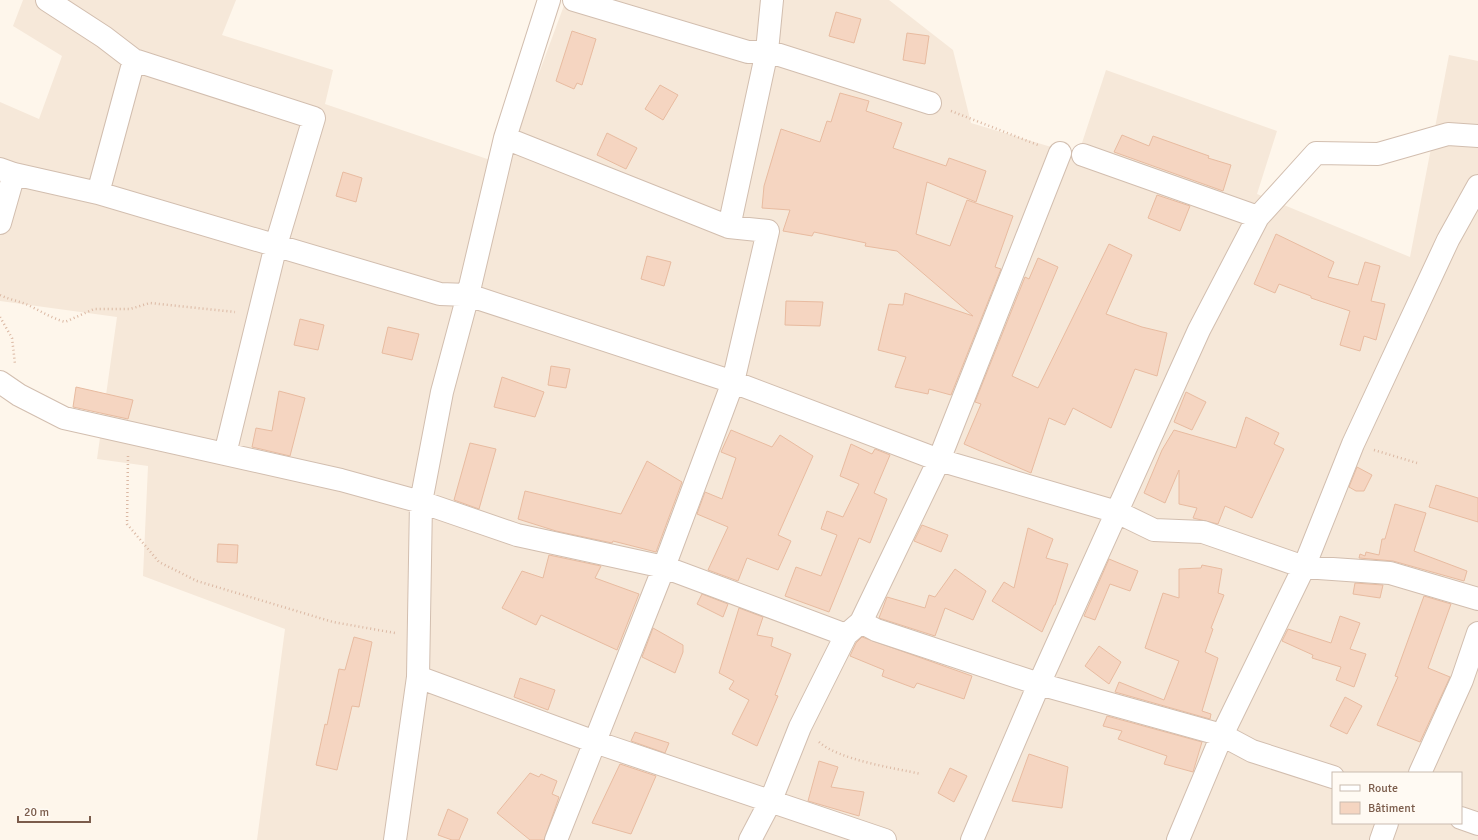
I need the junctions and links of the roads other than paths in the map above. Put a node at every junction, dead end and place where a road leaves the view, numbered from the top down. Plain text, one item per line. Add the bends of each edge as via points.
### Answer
1 (47, 0) edge
2 (549, 0) edge
3 (574, 0) edge
4 (772, 0) edge
5 (767, 50) junction
6 (134, 60) junction
7 (930, 103) road end
8 (1478, 136) edge
9 (505, 138) junction
10 (1060, 153) road end
11 (1084, 155) dead end
12 (7, 171) edge
13 (1478, 186) edge
14 (98, 193) junction
15 (1258, 217) junction
16 (0, 223) edge
17 (729, 227) junction
18 (276, 245) junction
19 (468, 295) junction
20 (0, 382) edge
21 (732, 382) junction
22 (0, 394) edge
23 (29, 400) junction
24 (225, 454) junction
25 (939, 460) junction
26 (421, 502) junction
27 (1117, 512) junction
28 (664, 567) junction
29 (1304, 567) junction
30 (1478, 599) edge
31 (853, 629) junction
32 (1478, 633) edge
33 (418, 676) junction
34 (1039, 684) junction
35 (1222, 735) junction
36 (595, 742) junction
37 (1420, 772) edge
38 (1332, 777) edge
39 (771, 800) junction
40 (1462, 818) edge
41 (1387, 824) edge
42 (1478, 824) edge
43 (396, 840) edge
44 (556, 840) edge
45 (750, 840) edge
46 (884, 840) edge
47 (972, 840) edge
48 (1178, 840) edge
49 (1381, 840) edge

1 - 6 street
2 - 9 street
3 - 5 street via 748,52
4 - 5 street
5 - 7 street
5 - 17 street
6 - 14 street
6 - 18 street via 314,118
8 - 15 street via 1448,134 1378,154 1316,153
9 - 17 street
9 - 19 street
10 - 25 street
11 - 15 street
12 - 14 street
12 - 16 street
13 - 29 street via 1448,240 1353,444
14 - 18 street
15 - 27 street via 1199,330
17 - 21 street via 768,231
18 - 19 street via 440,294
18 - 24 street
19 - 21 street
19 - 26 street via 442,392
20 - 23 street
21 - 25 street
21 - 28 street
22 - 23 street
23 - 24 street via 64,418
24 - 26 street via 341,480
25 - 27 street
25 - 31 street
26 - 28 street via 517,535
26 - 33 street
27 - 29 street via 1154,530 1202,532
27 - 34 street
28 - 31 street
28 - 36 street
29 - 30 street via 1390,573
29 - 35 street
31 - 34 street via 876,630
31 - 39 street via 800,727
32 - 37 street via 1462,680
33 - 36 street
33 - 43 street
34 - 35 street
34 - 47 street
35 - 38 street via 1252,751
35 - 48 street
36 - 39 street
36 - 44 street
39 - 45 street
39 - 46 street
40 - 42 street
41 - 49 street

